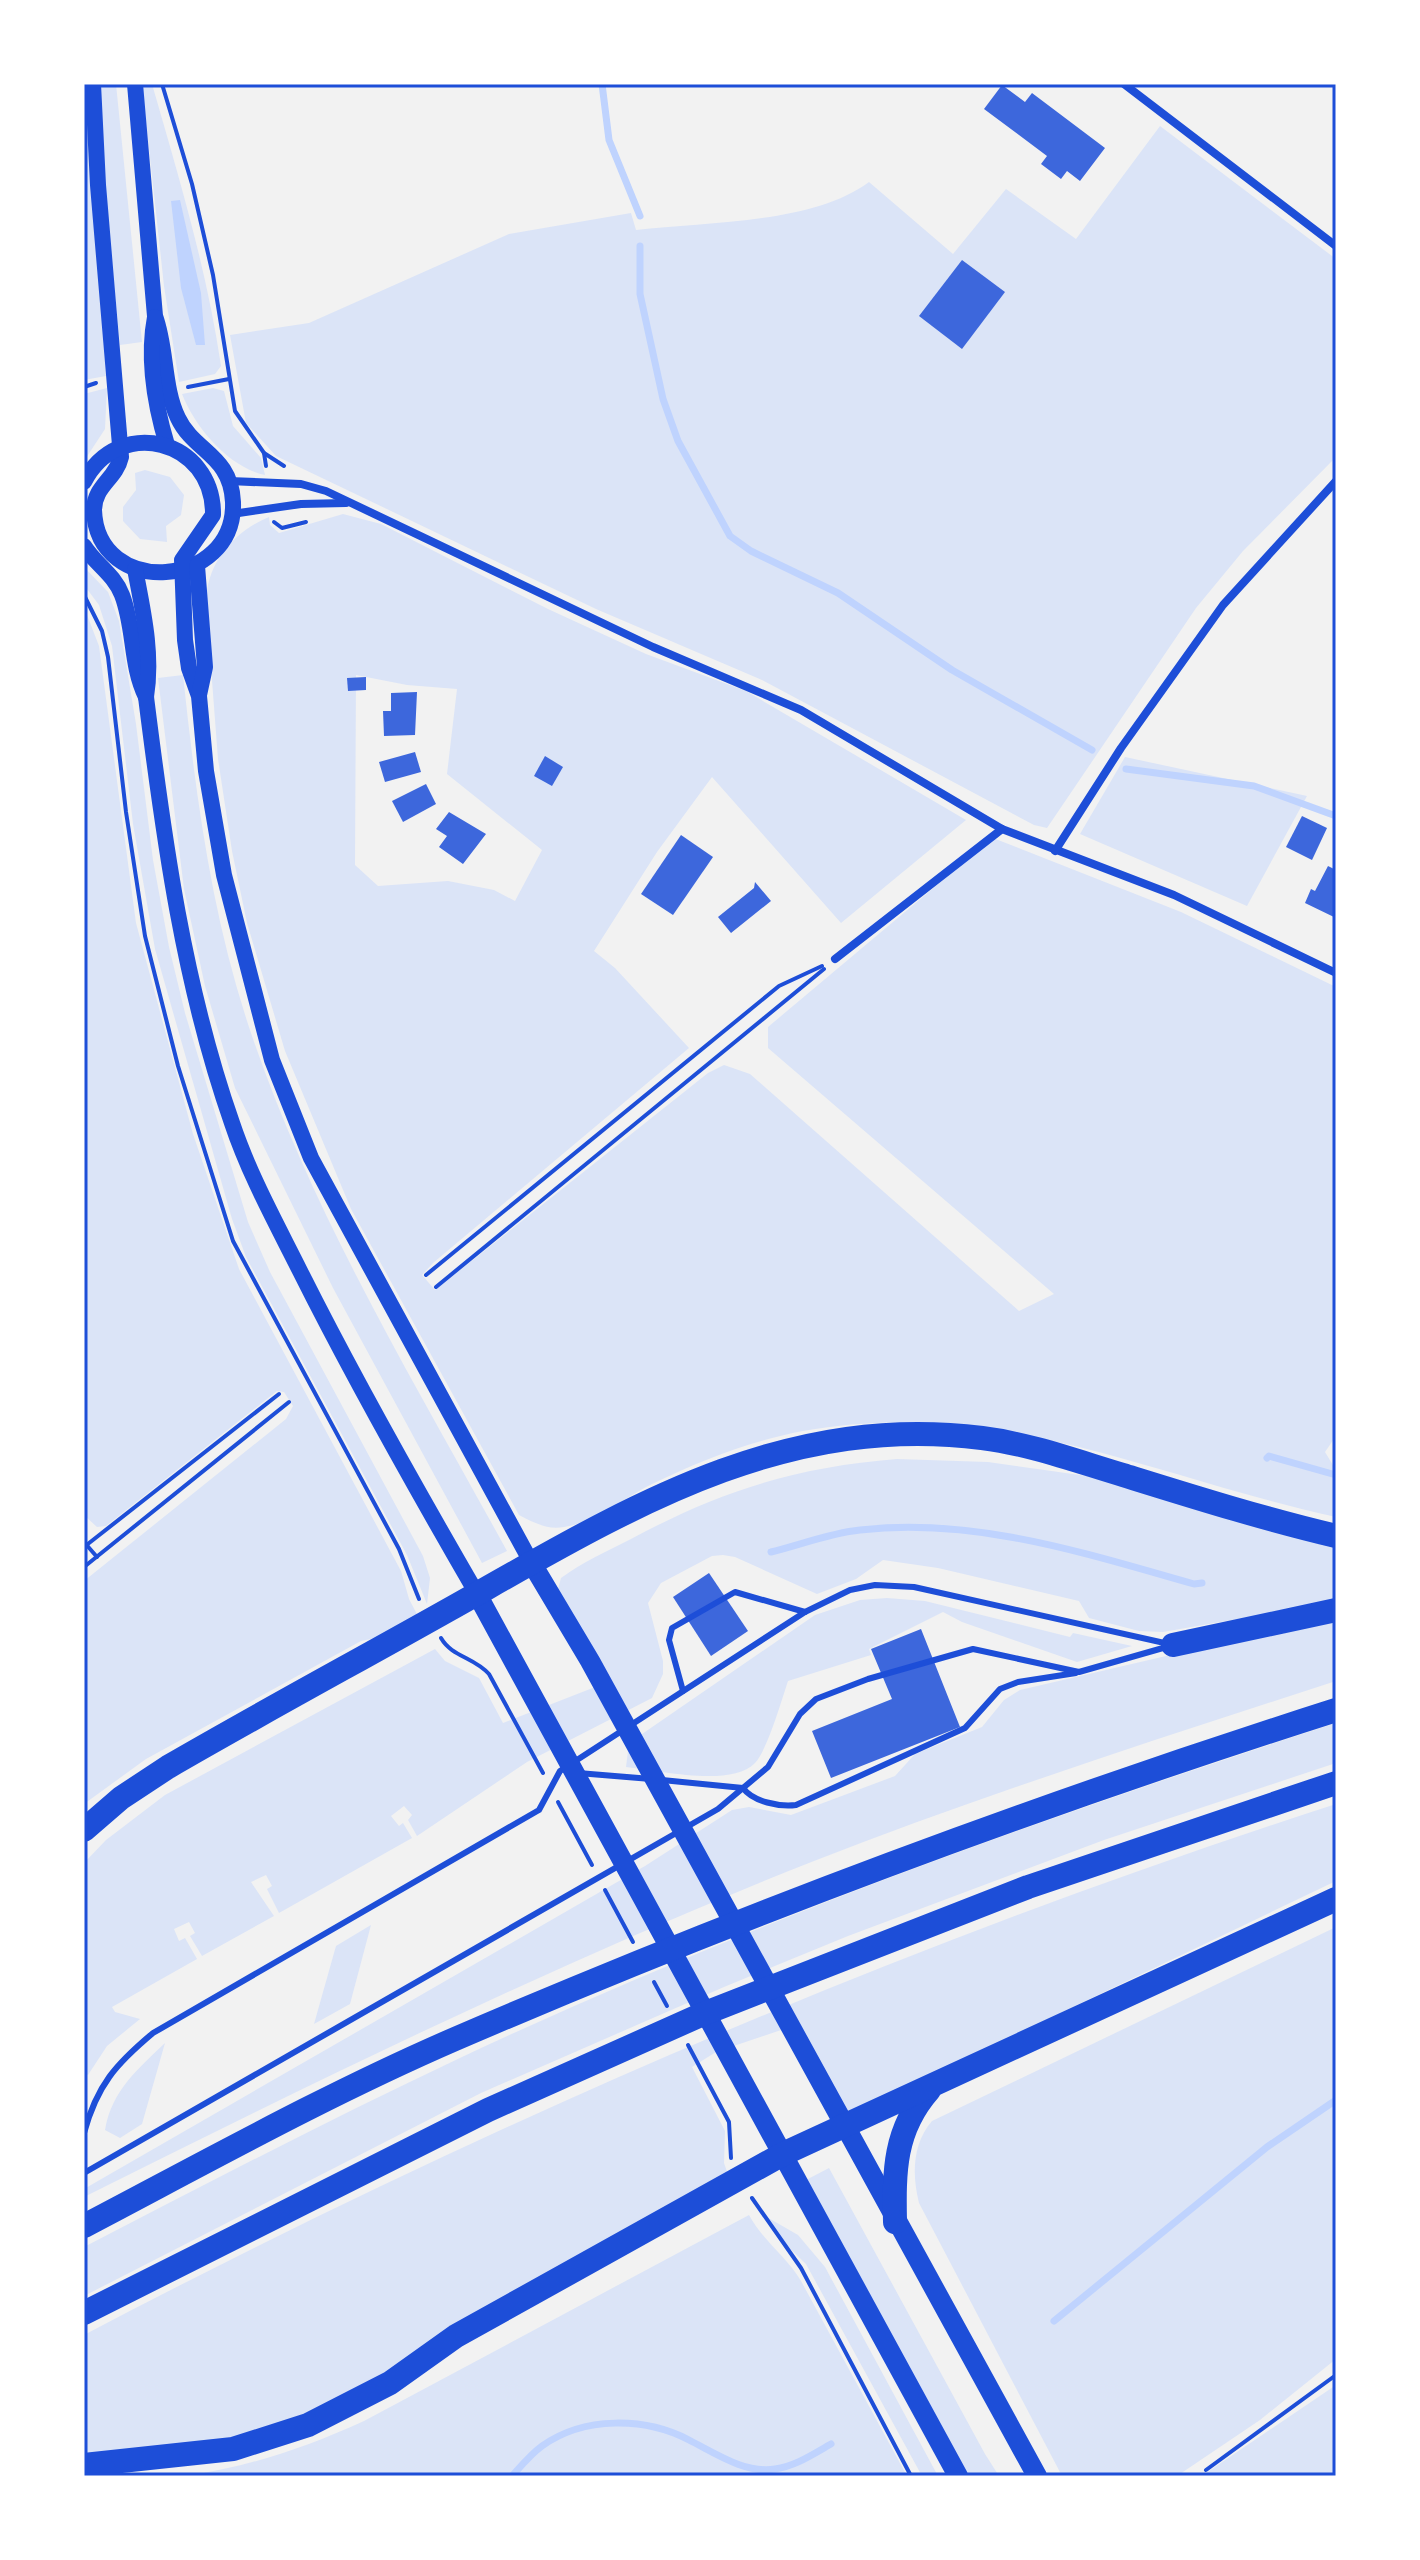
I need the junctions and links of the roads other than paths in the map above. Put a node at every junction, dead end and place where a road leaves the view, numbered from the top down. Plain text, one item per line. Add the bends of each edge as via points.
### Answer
1 (93, 84) edge
2 (135, 84) edge
3 (1124, 84) edge
4 (1336, 246) edge
5 (155, 316) junction
6 (167, 445) junction
7 (120, 448) junction
8 (208, 481) junction
9 (229, 481) junction
10 (1336, 481) edge
11 (84, 482) edge
12 (351, 503) junction
13 (232, 514) junction
14 (102, 540) junction
15 (84, 544) edge
16 (197, 566) junction
17 (135, 569) junction
18 (180, 571) junction
19 (199, 696) junction
20 (146, 697) junction
21 (1002, 829) junction
22 (1055, 851) junction
23 (835, 959) road end
24 (1336, 973) edge
25 (1336, 1536) edge
26 (531, 1562) junction
27 (477, 1594) junction
28 (1336, 1610) edge
29 (805, 1612) junction
30 (1173, 1645) junction
31 (1079, 1672) junction
32 (683, 1691) junction
33 (1336, 1710) edge
34 (560, 1771) junction
35 (1336, 1783) edge
36 (743, 1788) junction
37 (84, 1830) edge
38 (1336, 1899) edge
39 (932, 2086) junction
40 (844, 2128) junction
41 (84, 2133) edge
42 (783, 2154) junction
43 (84, 2173) edge
44 (895, 2222) junction
45 (84, 2226) edge
46 (84, 2313) edge
47 (84, 2465) edge
48 (958, 2476) edge
49 (1037, 2476) edge

1 - 7 main road
2 - 5 main road
3 - 4 street
5 - 6 main road via 150,340
5 - 9 main road via 172,400 185,430 216,457
6 - 7 main road
6 - 8 main road via 192,459
7 - 11 main road via 95,465
7 - 14 main road via 119,466 95,499
8 - 9 main road
8 - 18 main road via 213,515 186,552
9 - 12 street via 301,484
9 - 13 main road
10 - 22 street via 1223,605
12 - 13 street
12 - 21 street via 653,647 801,710
13 - 16 main road via 224,537
14 - 15 main road
14 - 17 main road
15 - 20 main road via 123,597 135,673
16 - 18 main road
16 - 19 main road via 205,667
17 - 18 main road
17 - 20 main road via 150,672
18 - 19 main road via 189,668
19 - 26 main road via 224,875 272,1060 311,1158
20 - 27 main road via 171,881 233,1127 360,1392
21 - 22 street
21 - 23 street
22 - 24 street via 1174,895
25 - 26 highway via 1017,1444 897,1434 808,1444 699,1477
26 - 27 highway
26 - 40 main road
27 - 37 highway via 168,1767
27 - 42 main road
28 - 30 highway
29 - 30 lane via 850,1590 914,1587
29 - 32 lane
29 - 32 lane via 735,1592 672,1628 669,1640
30 - 31 lane
31 - 36 lane via 1000,1689 965,1728 796,1805 771,1803
31 - 36 lane via 973,1649 868,1679 816,1699 800,1714 768,1767
32 - 34 lane
33 - 45 highway via 1192,1756 824,1890 467,2034
34 - 36 lane
34 - 41 lane via 539,1810 153,2033 116,2065 101,2087
35 - 46 highway via 1028,1887 703,2014 488,2110
36 - 43 lane via 718,1809
38 - 39 highway
39 - 40 highway
39 - 44 highway via 910,2115 898,2144
40 - 42 highway
40 - 44 main road
42 - 47 highway via 456,2336 390,2383 308,2425 233,2449
42 - 48 main road
44 - 49 main road

